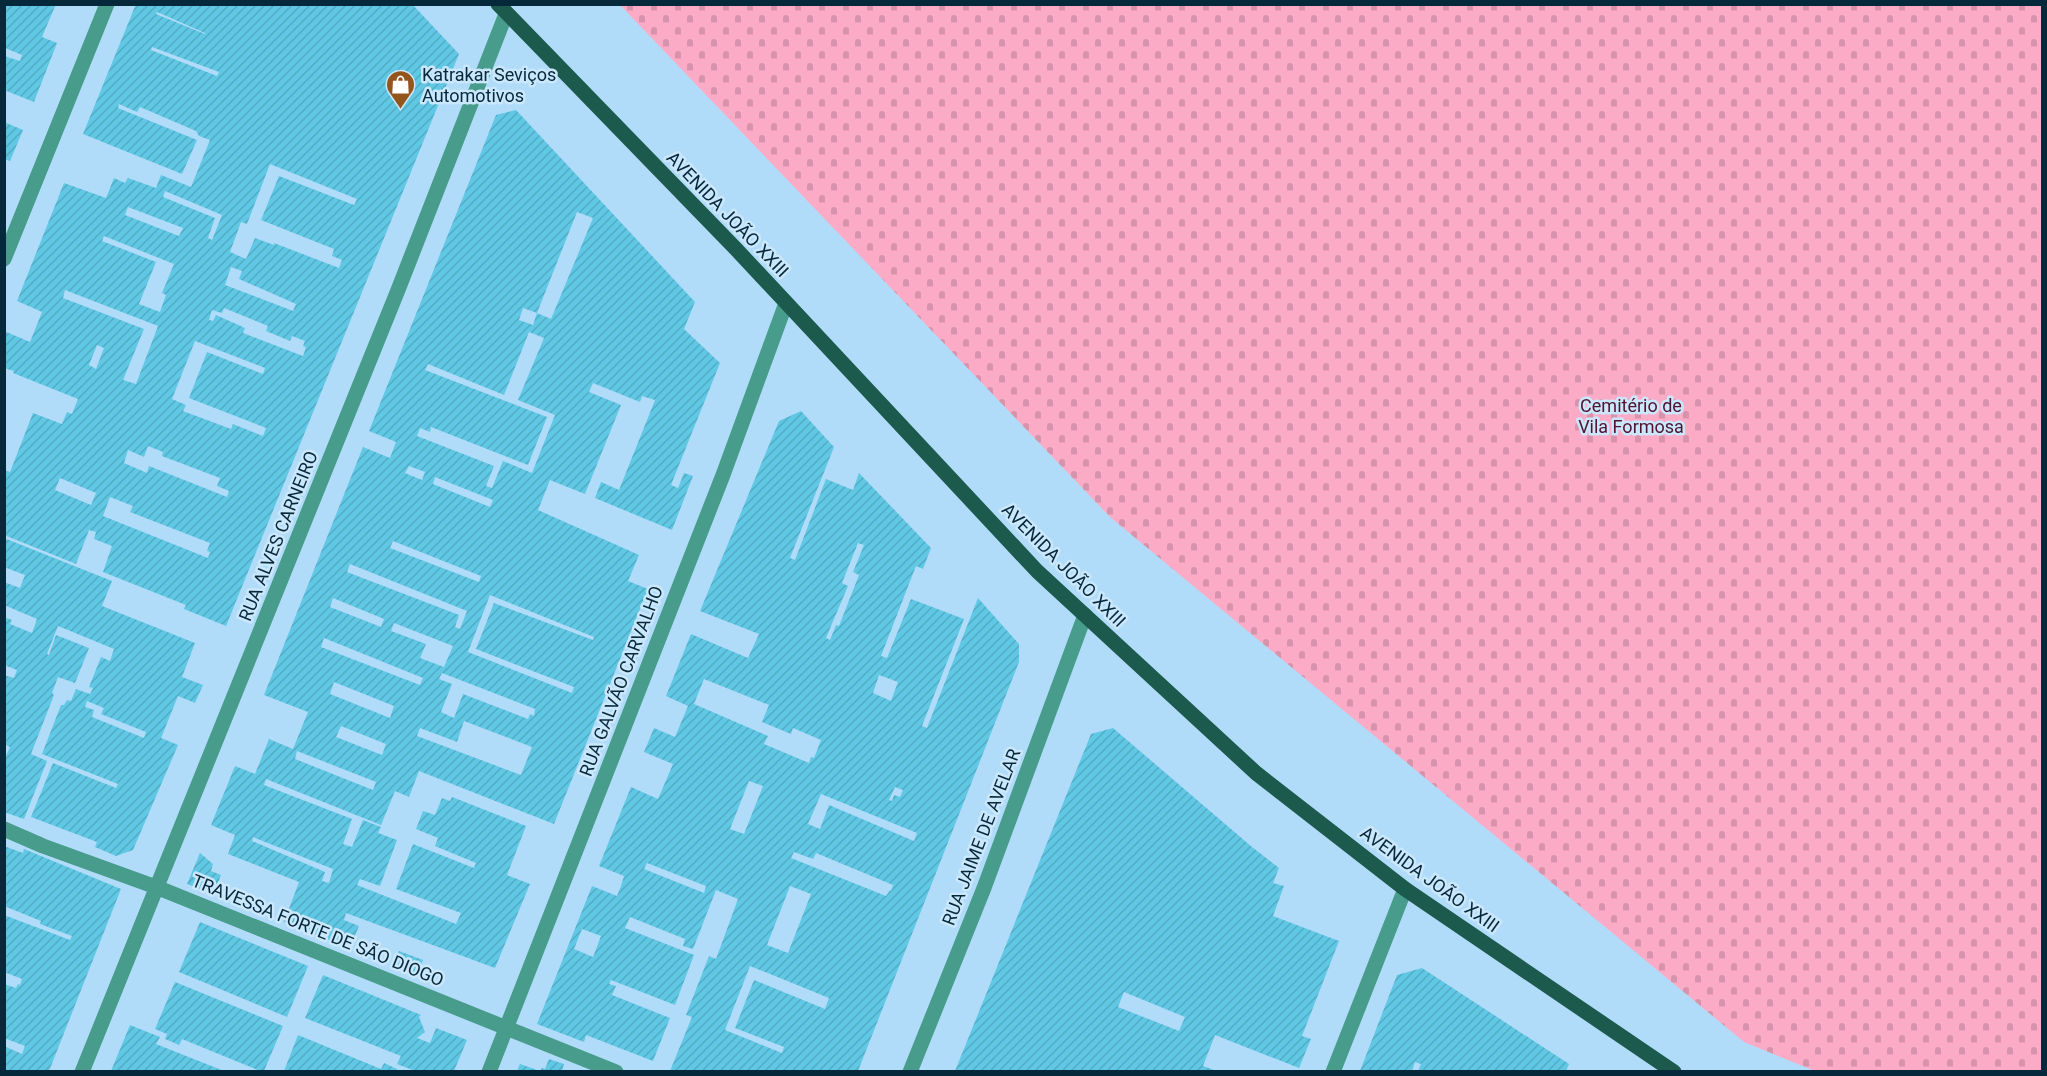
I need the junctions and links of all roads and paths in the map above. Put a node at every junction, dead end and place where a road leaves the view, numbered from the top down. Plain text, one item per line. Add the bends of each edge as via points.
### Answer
1 (107, 4) edge
2 (502, 9) edge
3 (4, 259) edge
4 (786, 303) junction
5 (1085, 615) junction
6 (4, 830) edge
7 (156, 887) junction
8 (1405, 889) junction
9 (507, 1026) junction
10 (82, 1071) edge
11 (489, 1071) edge
12 (616, 1071) edge
13 (910, 1071) edge
14 (1333, 1071) edge
15 (1674, 1071) edge

1 - 3 street
2 - 4 main road, AVENIDA JOÃO XXIII
2 - 7 street, RUA ALVES CARNEIRO via 398,290
4 - 5 main road, AVENIDA JOÃO XXIII via 1037,571
4 - 9 street, RUA GALVÃO CARVALHO via 723,475
5 - 8 main road, AVENIDA JOÃO XXIII via 1256,773
5 - 13 street, RUA JAIME DE AVELAR via 984,888
6 - 7 street, TRAVESSA FORTE DE SÃO DIOGO
7 - 9 street, TRAVESSA FORTE DE SÃO DIOGO
7 - 10 street, RUA ALVES CARNEIRO
8 - 14 street
8 - 15 main road, AVENIDA JOÃO XXIII
9 - 11 street, RUA GALVÃO CARVALHO
9 - 12 street, TRAVESSA FORTE DE SÃO DIOGO

